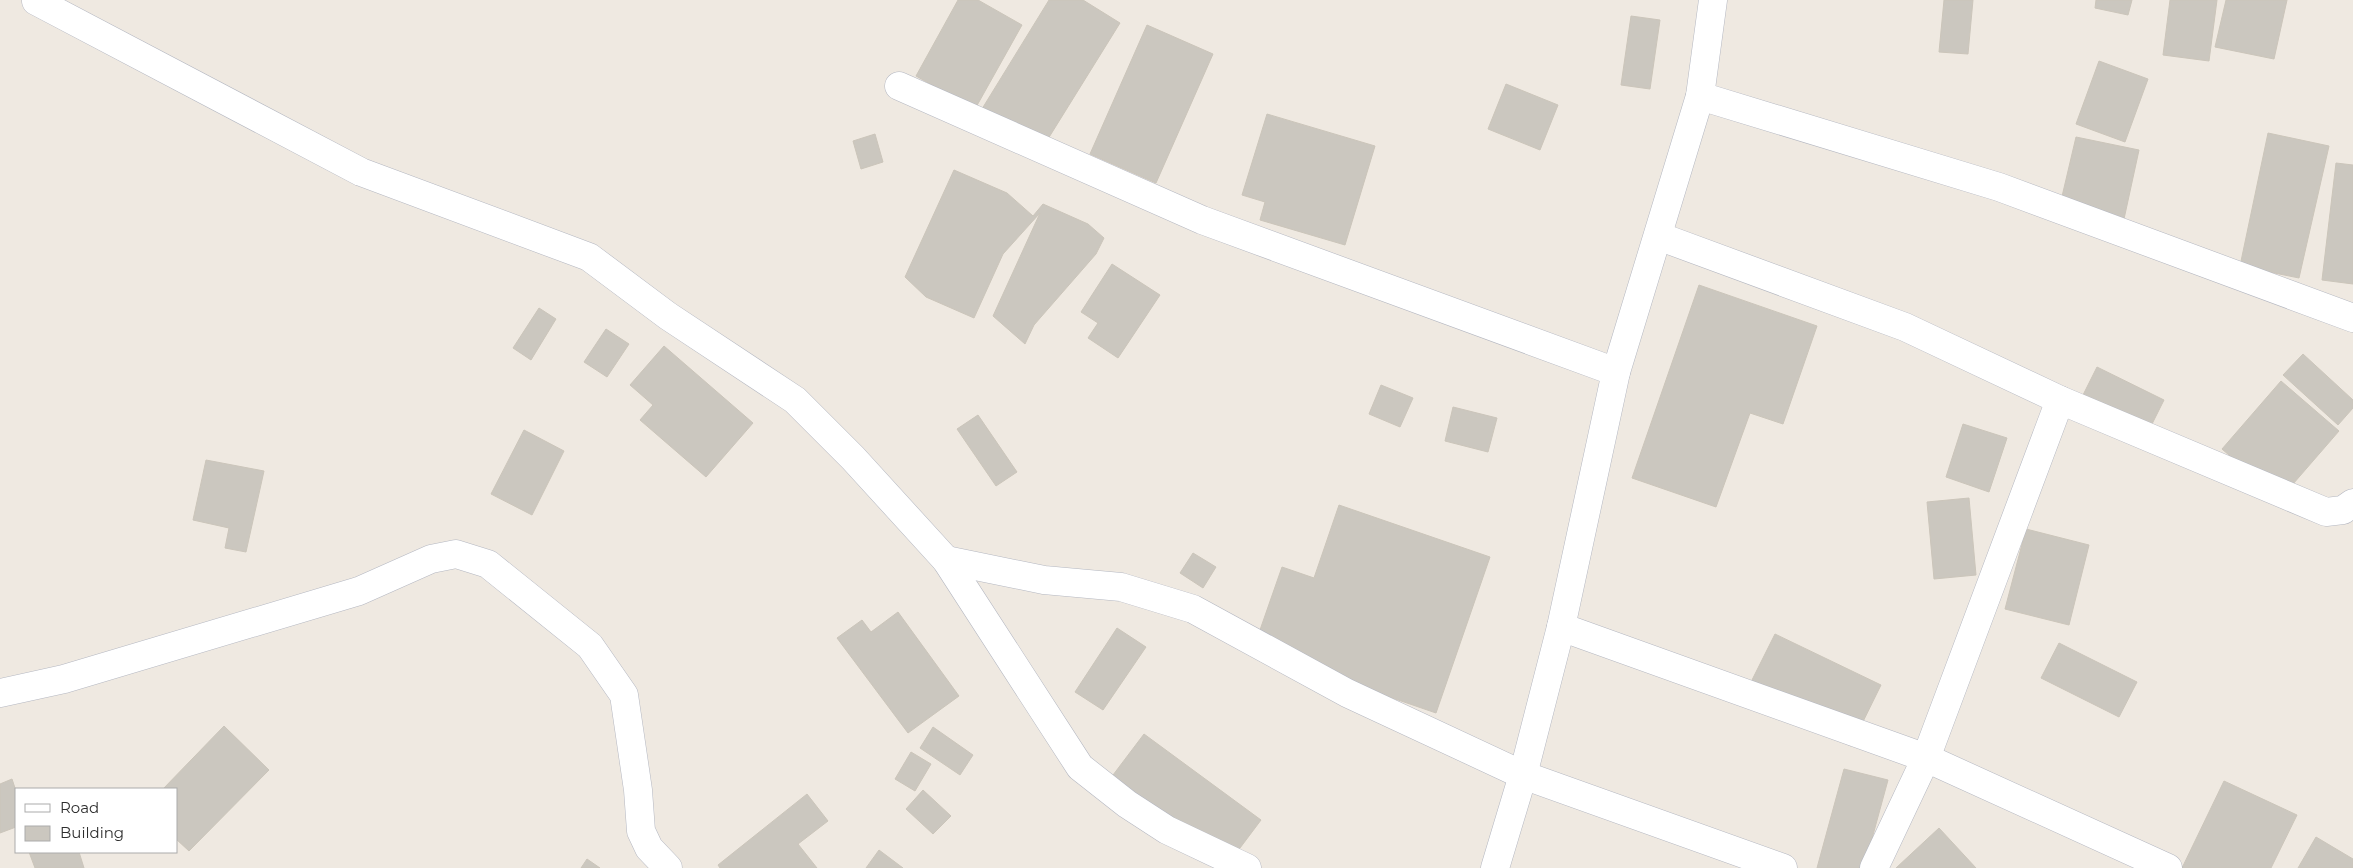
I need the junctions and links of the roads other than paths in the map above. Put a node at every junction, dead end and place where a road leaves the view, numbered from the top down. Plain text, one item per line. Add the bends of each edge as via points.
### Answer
1 (1713, 0) edge
2 (36, 1) edge
3 (898, 86) dead end
4 (1700, 96) junction
5 (1658, 236) junction
6 (2353, 318) edge
7 (1616, 372) junction
8 (2060, 400) junction
9 (2350, 511) edge
10 (946, 560) junction
11 (1561, 627) junction
12 (0, 693) edge
13 (1926, 758) junction
14 (1523, 775) junction
15 (668, 868) edge
16 (1247, 868) edge
17 (1495, 868) edge
18 (1783, 868) edge
19 (1874, 868) edge
20 (2168, 868) edge

1 - 4 street
2 - 10 street via 361,172 588,257 668,316 795,400
3 - 7 street via 1202,220
4 - 5 street
4 - 6 street via 1999,187
5 - 7 street
5 - 8 street via 1905,327
7 - 11 street
8 - 9 street via 2326,512
8 - 13 street
10 - 14 street via 1044,580 1121,587 1193,609 1347,693
10 - 16 street via 1080,767 1167,830
11 - 13 street
11 - 14 street
12 - 15 street via 64,679 359,592 431,559 456,554 488,564 590,646 624,695 641,831 649,848
13 - 19 street
13 - 20 street
14 - 17 street
14 - 18 street

